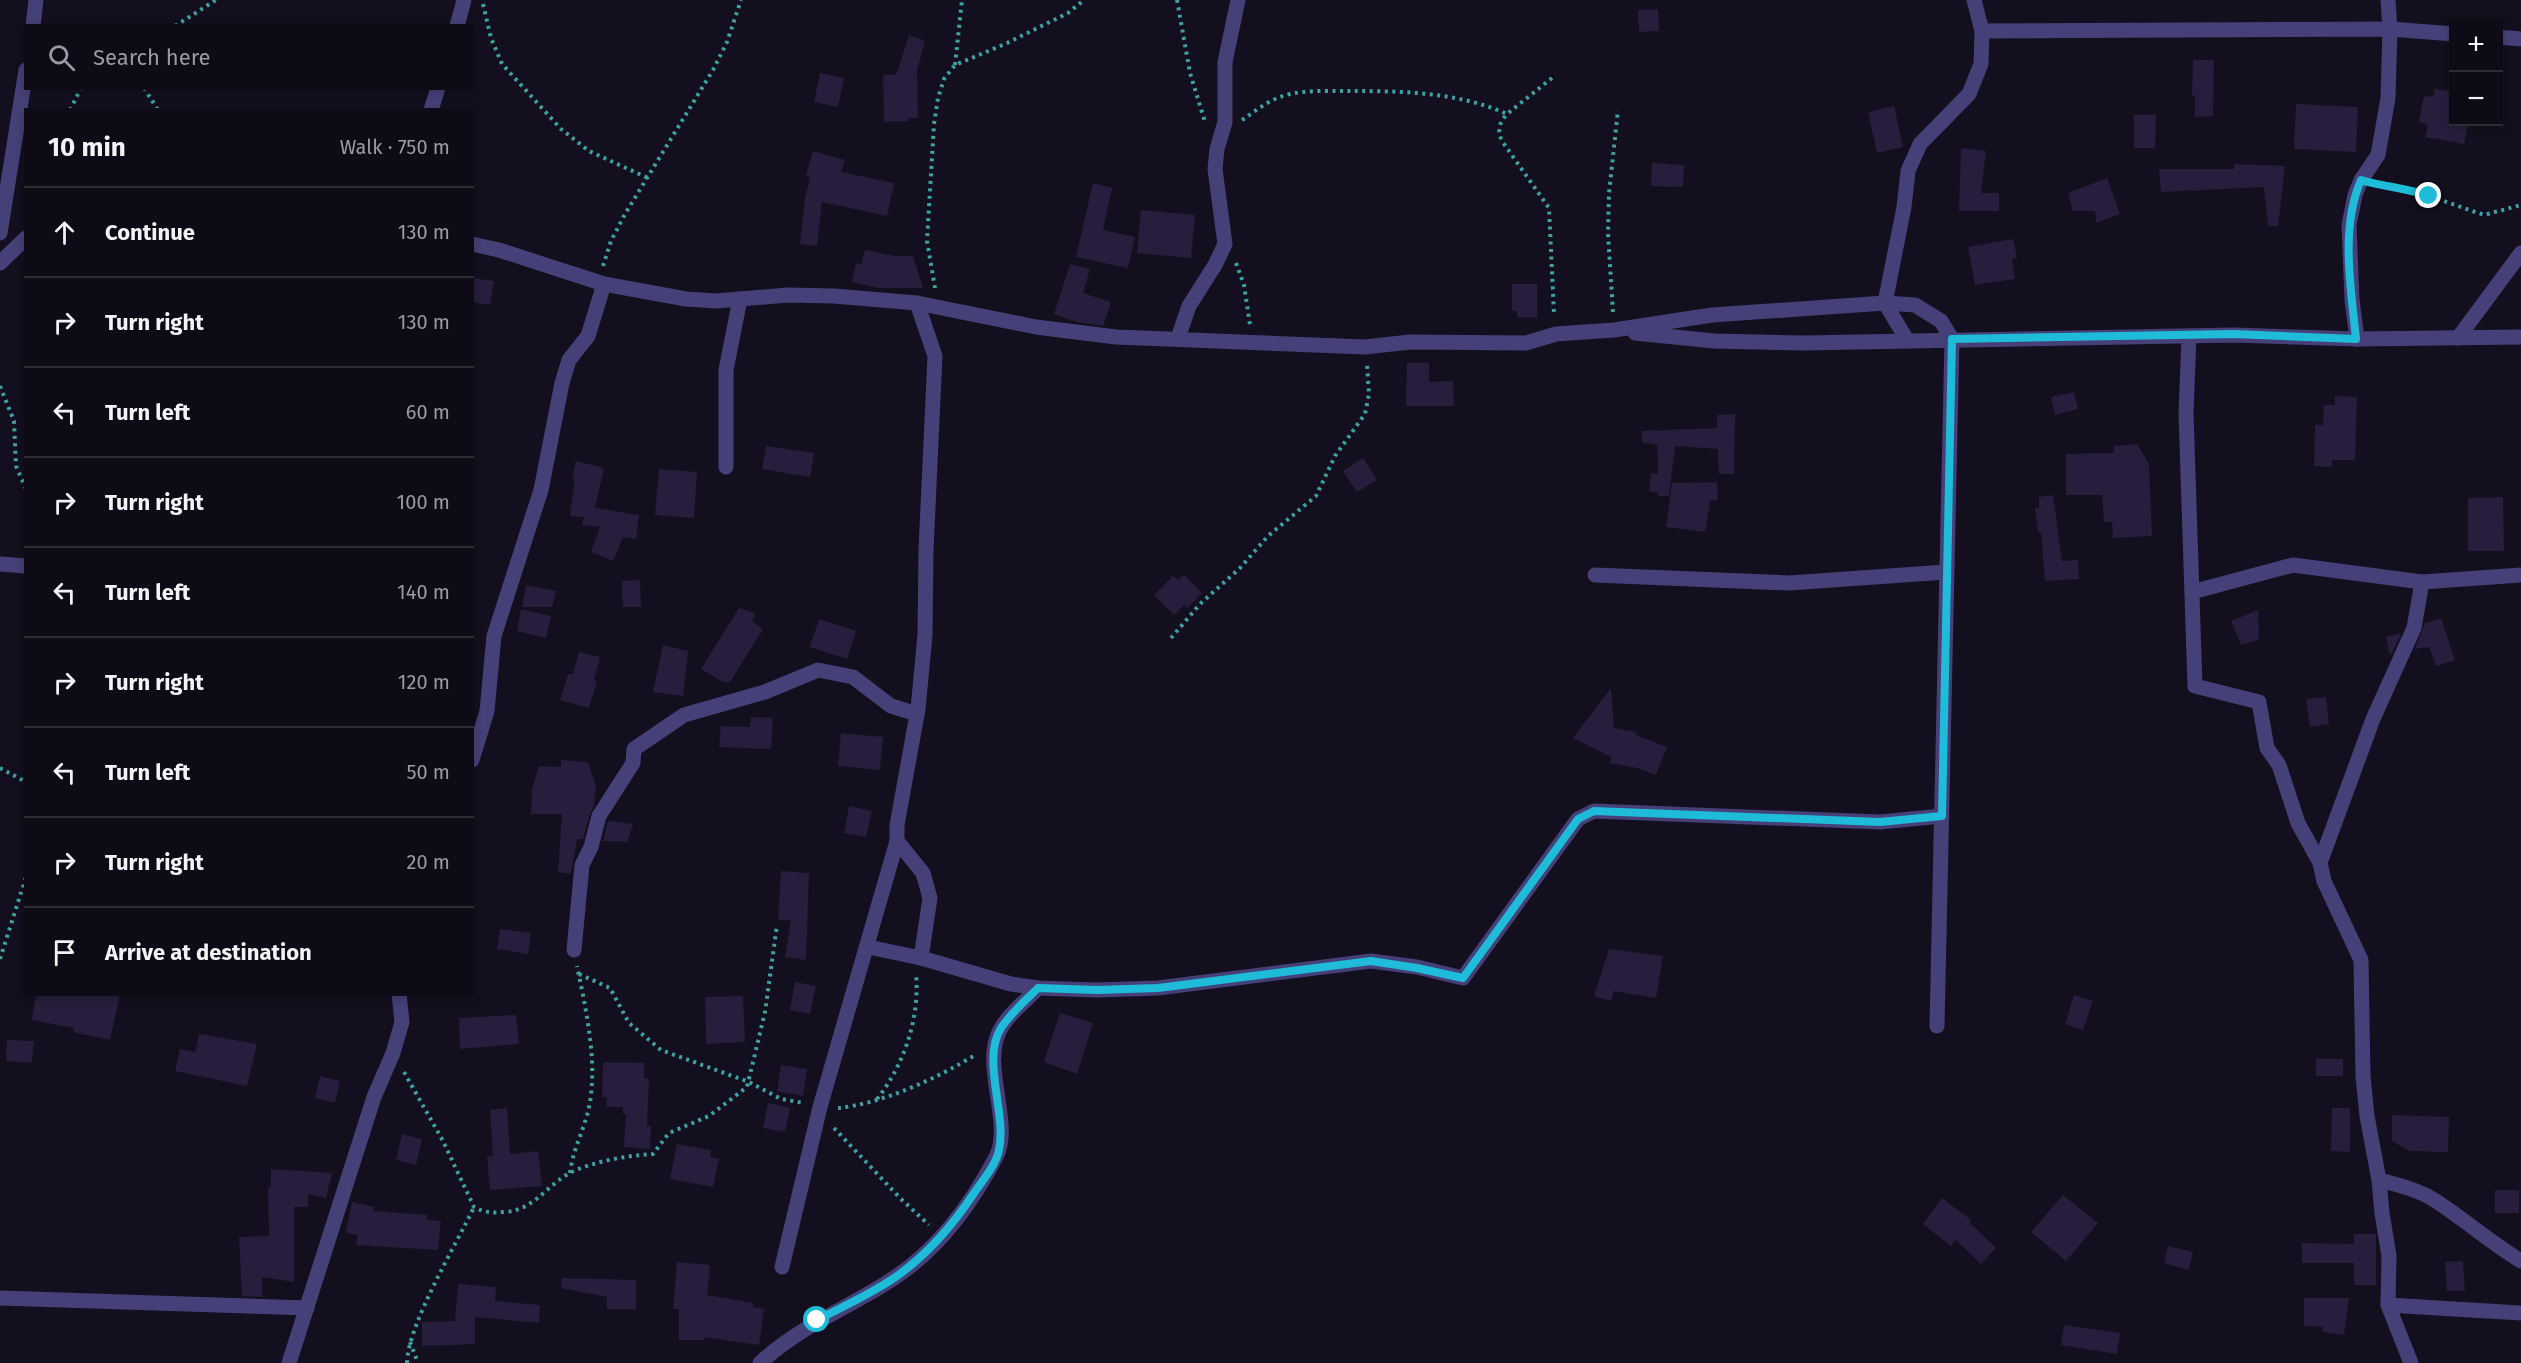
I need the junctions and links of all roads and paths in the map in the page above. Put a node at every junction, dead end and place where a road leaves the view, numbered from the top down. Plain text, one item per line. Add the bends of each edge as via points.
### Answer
1 (36, 0) edge
2 (216, 0) edge
3 (464, 0) edge
4 (482, 0) edge
5 (741, 0) edge
6 (962, 0) edge
7 (1084, 0) edge
8 (1177, 0) edge
9 (1238, 0) edge
10 (1974, 0) edge
11 (2388, 0) edge
12 (33, 24) edge
13 (178, 24) edge
14 (458, 24) edge
15 (2390, 29) junction
16 (1983, 32) junction
17 (2449, 34) edge
18 (2503, 37) edge
19 (2521, 39) edge
20 (955, 65) junction
21 (1552, 78) dead end
22 (24, 82) edge
23 (80, 90) edge
24 (145, 90) edge
25 (437, 90) edge
26 (71, 108) edge
27 (157, 108) edge
28 (432, 108) edge
29 (1617, 110) dead end
30 (1507, 114) junction
31 (1220, 142) junction
32 (648, 178) junction
33 (2361, 180) junction
34 (2521, 205) edge
35 (0, 232) edge
36 (24, 240) edge
37 (474, 244) edge
38 (1225, 244) junction
39 (2521, 253) edge
40 (0, 263) edge
41 (604, 284) junction
42 (740, 299) junction
43 (917, 303) junction
44 (1885, 303) junction
45 (939, 307) junction
46 (1614, 330) junction
47 (1556, 334) junction
48 (2189, 336) junction
49 (2521, 337) edge
50 (1178, 338) junction
51 (2458, 338) junction
52 (1952, 339) junction
53 (2356, 339) junction
54 (1907, 340) junction
55 (1253, 341) junction
56 (1365, 347) junction
57 (0, 386) edge
58 (726, 467) dead end
59 (24, 484) edge
60 (0, 553) edge
61 (0, 564) edge
62 (23, 566) edge
63 (1946, 572) junction
64 (1595, 575) dead end
65 (2521, 575) edge
66 (2422, 582) junction
67 (2192, 592) junction
68 (1171, 638) dead end
69 (917, 714) junction
70 (474, 753) edge
71 (0, 768) edge
72 (24, 781) edge
73 (1942, 816) junction
74 (897, 841) junction
75 (2320, 863) junction
76 (24, 883) edge
77 (777, 926) dead end
78 (868, 947) junction
79 (574, 950) joint
80 (917, 957) junction
81 (0, 959) edge
82 (579, 974) junction
83 (1038, 988) junction
84 (399, 996) edge
85 (1938, 1026) dead end
86 (996, 1039) junction
87 (393, 1053) junction
88 (749, 1082) junction
89 (877, 1099) junction
90 (820, 1107) junction
91 (570, 1173) junction
92 (2379, 1180) junction
93 (474, 1207) junction
94 (942, 1235) junction
95 (2521, 1261) edge
96 (782, 1267) dead end
97 (0, 1298) edge
98 (2388, 1305) junction
99 (307, 1308) junction
100 (2521, 1313) edge
101 (410, 1342) junction
102 (290, 1363) edge
103 (407, 1363) edge
104 (418, 1363) edge
105 (760, 1363) edge
106 (2411, 1363) edge

1 - 12 street
2 - 13 path
3 - 14 street
4 - 32 path via 496,53 518,83 575,142
5 - 32 path via 713,70
6 - 20 path
7 - 20 path via 1068,13
8 - 31 path via 1190,73 1206,123
9 - 31 street via 1225,62 1226,112
10 - 16 street
11 - 15 street
15 - 16 street
15 - 17 street
15 - 33 street via 2388,98 2379,155
16 - 44 street via 1981,64 1969,94 1920,144 1908,171
18 - 19 street
20 - 45 path via 944,79 938,98 929,199 927,241
21 - 30 path
22 - 35 street
23 - 26 path
24 - 27 path
25 - 28 street
29 - 46 path via 1608,234
30 - 31 path via 1445,97 1383,91 1290,94 1271,101
30 - 47 path via 1499,126 1502,141 1549,208
31 - 38 street via 1216,182
32 - 41 path via 612,241 603,264
33 - 34 path via 2409,189 2484,215
33 - 53 street via 2349,225
36 - 40 street
37 - 41 street
38 - 50 street via 1189,306
38 - 55 path via 1242,280
39 - 51 street
41 - 42 street via 686,299
41 - 70 street via 588,336 569,360 562,383 541,490 494,636 487,711
42 - 43 street via 834,296
42 - 58 street via 726,370
43 - 45 street
43 - 69 street via 935,356 925,635
44 - 46 street via 1712,315
44 - 52 street via 1915,305 1941,321
44 - 54 street
45 - 50 street via 1073,332
46 - 47 street
46 - 54 street via 1714,341
47 - 56 street via 1526,343 1410,342
48 - 52 street
48 - 53 street
48 - 67 street via 2186,413
49 - 51 street
50 - 55 street
51 - 53 street
52 - 54 street
52 - 63 street
55 - 56 street
56 - 68 path via 1369,374 1365,414 1335,456 1316,496 1268,536
57 - 59 path via 14,421 16,466
60 - 62 street
61 - 62 street
63 - 64 street via 1789,583
63 - 73 street
65 - 66 street
66 - 67 street via 2293,565
66 - 75 street via 2414,628 2373,719
67 - 75 street via 2195,686 2259,702 2266,748 2279,765 2298,823
69 - 74 street
69 - 79 street via 891,706 853,677 818,670 765,692 684,715 642,743 634,749 633,763 599,816 582,865
71 - 72 path
73 - 83 street via 1880,822 1594,811 1578,819 1463,978 1371,961 1158,988
73 - 85 street
74 - 78 street
74 - 80 street via 923,873 930,898
75 - 92 street via 2324,881 2361,960 2364,1086
76 - 81 path
77 - 88 path via 765,1012
78 - 80 street
78 - 90 street
79 - 82 path
80 - 83 street
80 - 89 path via 914,1016 900,1064
82 - 88 path via 610,988 629,1023 661,1050
82 - 91 path via 593,1066 590,1102
83 - 86 street via 1007,1020
84 - 87 street via 402,1022
86 - 89 path via 958,1065
86 - 94 street via 1000,1148 984,1179
87 - 93 path via 443,1141
87 - 99 street via 374,1097
88 - 90 path via 781,1099
88 - 91 path via 737,1097 709,1116 669,1133 653,1154 624,1156
89 - 90 path via 852,1107
90 - 94 path via 837,1133
90 - 96 street
91 - 93 path via 518,1211 484,1212
92 - 95 street via 2408,1187 2435,1200
92 - 98 street via 2390,1256
93 - 101 path
94 - 105 street via 897,1276 790,1337
97 - 99 street
98 - 100 street
98 - 106 street
99 - 102 street
101 - 103 path
101 - 104 path

